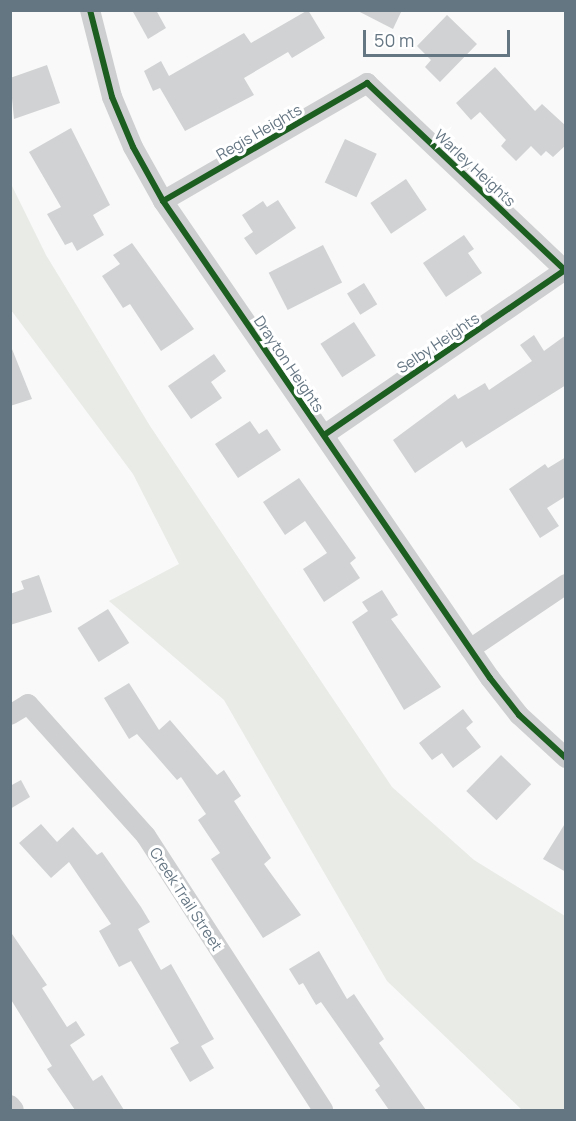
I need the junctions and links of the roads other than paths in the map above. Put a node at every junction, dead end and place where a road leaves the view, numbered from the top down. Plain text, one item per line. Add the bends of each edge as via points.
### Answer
1 (90, 10) edge
2 (367, 83) joint
3 (164, 201) junction
4 (566, 270) edge
5 (324, 435) junction
6 (566, 584) edge
7 (470, 649) junction
8 (10, 715) edge
9 (566, 758) edge
10 (10, 1105) edge
11 (14, 1110) edge
12 (324, 1110) edge

1 - 3 street, Drayton Heights via 112,97 133,147
2 - 3 street, Regis Heights
2 - 4 street, Warley Heights
3 - 5 street, Drayton Heights
4 - 5 street, Selby Heights
5 - 7 street, Drayton Heights
6 - 7 street
7 - 9 street, Drayton Heights via 519,715
8 - 12 street, Creek Trail Street via 28,704 146,836
10 - 11 street

